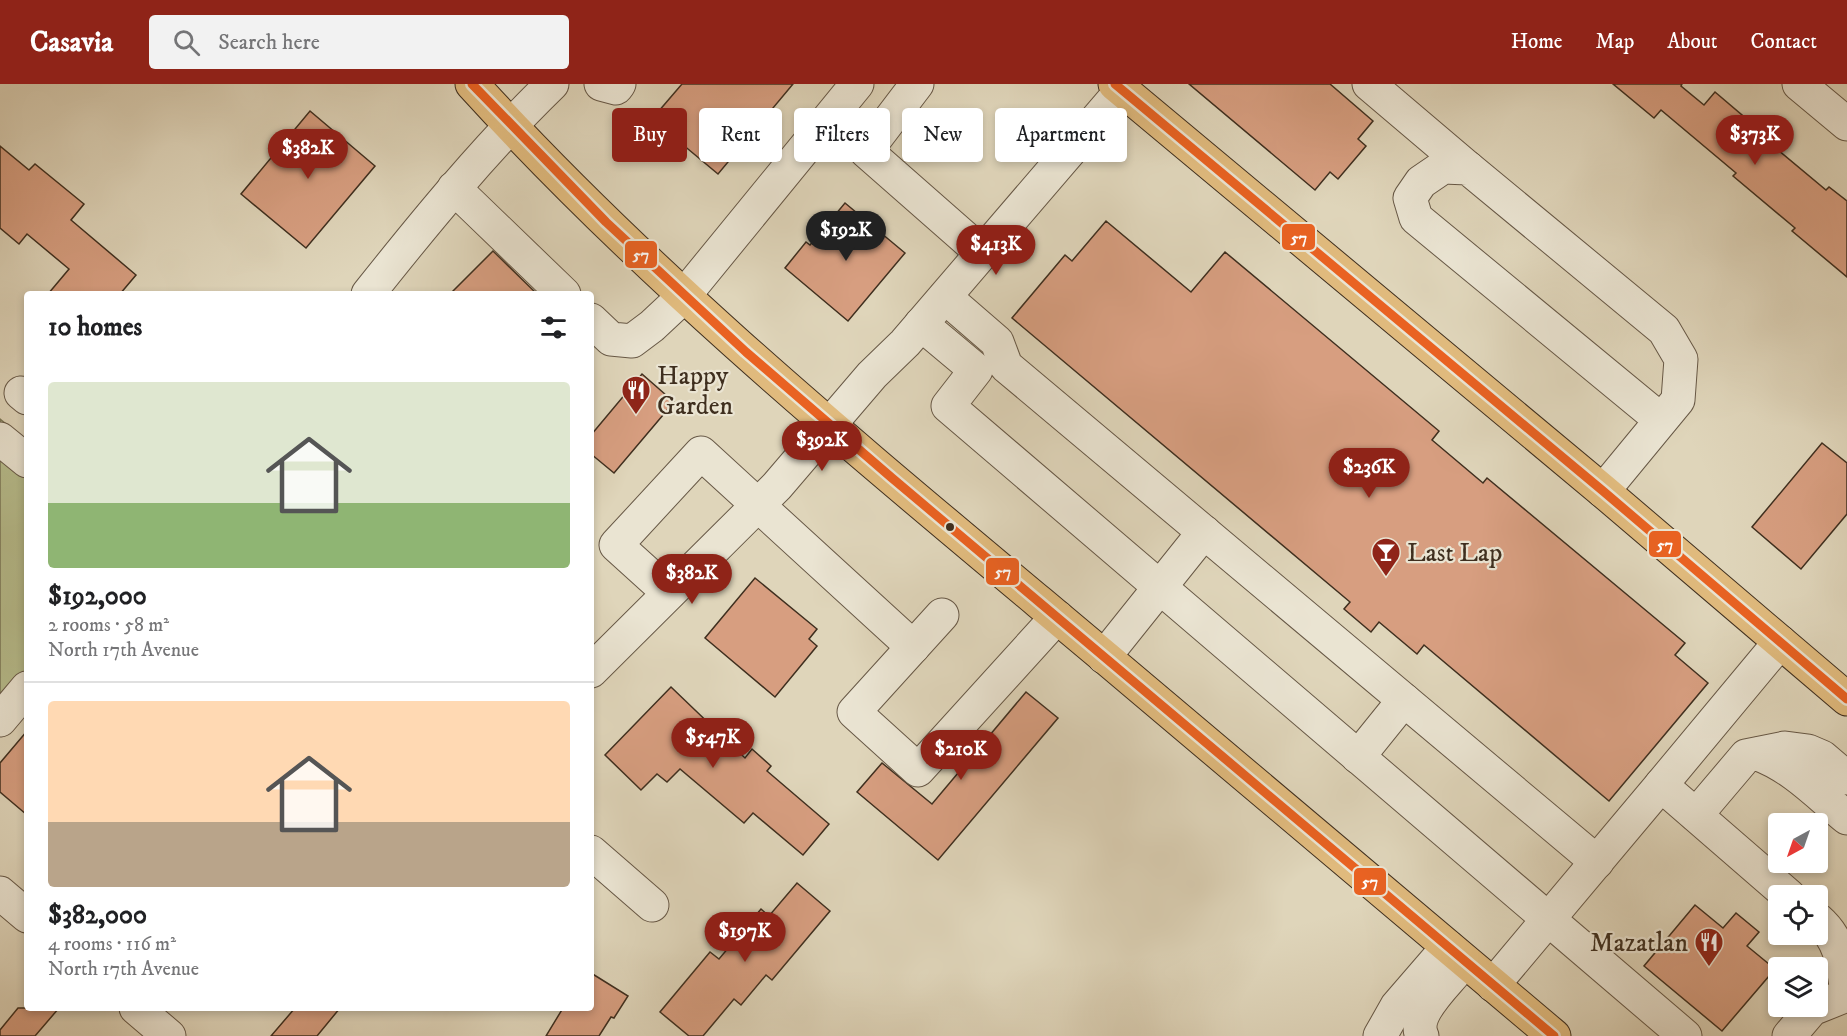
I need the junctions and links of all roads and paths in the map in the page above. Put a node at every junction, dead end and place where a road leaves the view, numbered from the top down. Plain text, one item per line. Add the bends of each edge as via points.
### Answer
1 (472, 84) edge
2 (552, 84) edge
3 (601, 84) edge
4 (620, 84) edge
5 (856, 84) edge
6 (917, 84) edge
7 (1370, 84) edge
8 (1799, 84) edge
9 (1119, 87) edge
10 (1847, 124) edge
11 (510, 125) junction
12 (1468, 168) junction
13 (454, 188) junction
14 (982, 253) junction
15 (370, 291) edge
16 (561, 291) edge
17 (683, 297) junction
18 (945, 297) junction
19 (594, 323) edge
20 (921, 324) junction
21 (1661, 420) junction
22 (828, 426) junction
23 (0, 438) edge
24 (24, 458) edge
25 (1603, 491) junction
26 (758, 505) junction
27 (1204, 532) junction
28 (1160, 587) junction
29 (669, 593) junction
30 (942, 615) dead end
31 (1057, 617) junction
32 (1780, 642) junction
33 (914, 647) junction
34 (1104, 657) junction
35 (594, 668) edge
36 (24, 692) edge
37 (1847, 699) edge
38 (1404, 700) junction
39 (0, 720) edge
40 (1758, 754) junction
41 (1358, 757) junction
42 (1847, 778) edge
43 (1661, 785) junction
44 (1696, 815) junction
45 (1847, 818) edge
46 (594, 855) edge
47 (1597, 862) junction
48 (1776, 885) edge
49 (0, 894) edge
50 (652, 905) dead end
51 (24, 914) edge
52 (1548, 920) junction
53 (1828, 930) edge
54 (1844, 950) edge
55 (1456, 954) junction
56 (1493, 985) junction
57 (1847, 994) edge
58 (1380, 1036) edge
59 (1422, 1036) edge
60 (1554, 1036) edge
61 (1685, 1036) edge
62 (1789, 1036) edge

1 - 11 highway
2 - 11 street
3 - 4 street via 616,88
5 - 17 street
6 - 14 street via 866,151
7 - 12 street
8 - 10 street
9 - 14 street
9 - 25 highway
11 - 13 street
11 - 17 highway
12 - 21 street via 1664,330 1681,359 1677,400
12 - 21 street via 1443,167 1421,182 1410,198 1416,218
13 - 15 street
13 - 16 street
14 - 18 street
17 - 19 street via 632,340 611,339
17 - 22 highway
18 - 20 street
18 - 27 street via 997,342 1006,366
20 - 22 street
20 - 28 street via 976,370 948,406
21 - 25 street
22 - 26 street
22 - 31 highway
23 - 24 street
25 - 32 highway
26 - 29 street
26 - 29 street via 700,453 616,545
26 - 33 street
27 - 28 street
27 - 38 street
28 - 34 street
28 - 41 street
29 - 35 street
30 - 33 street
31 - 33 street via 918,770 854,712
31 - 34 highway
32 - 37 highway
32 - 43 street
34 - 55 highway
36 - 39 street
38 - 41 street
38 - 47 street
40 - 42 street via 1785,748 1808,751 1822,757
40 - 44 street via 1746,756
40 - 45 street via 1795,774
41 - 52 street
43 - 44 street
43 - 47 street
44 - 48 street
46 - 50 street
47 - 52 street
49 - 51 street
52 - 56 street
52 - 61 street
53 - 54 street
54 - 57 street
55 - 56 highway
55 - 58 street via 1397,1006
55 - 59 street via 1422,1013
56 - 60 highway
57 - 62 street via 1812,1009

